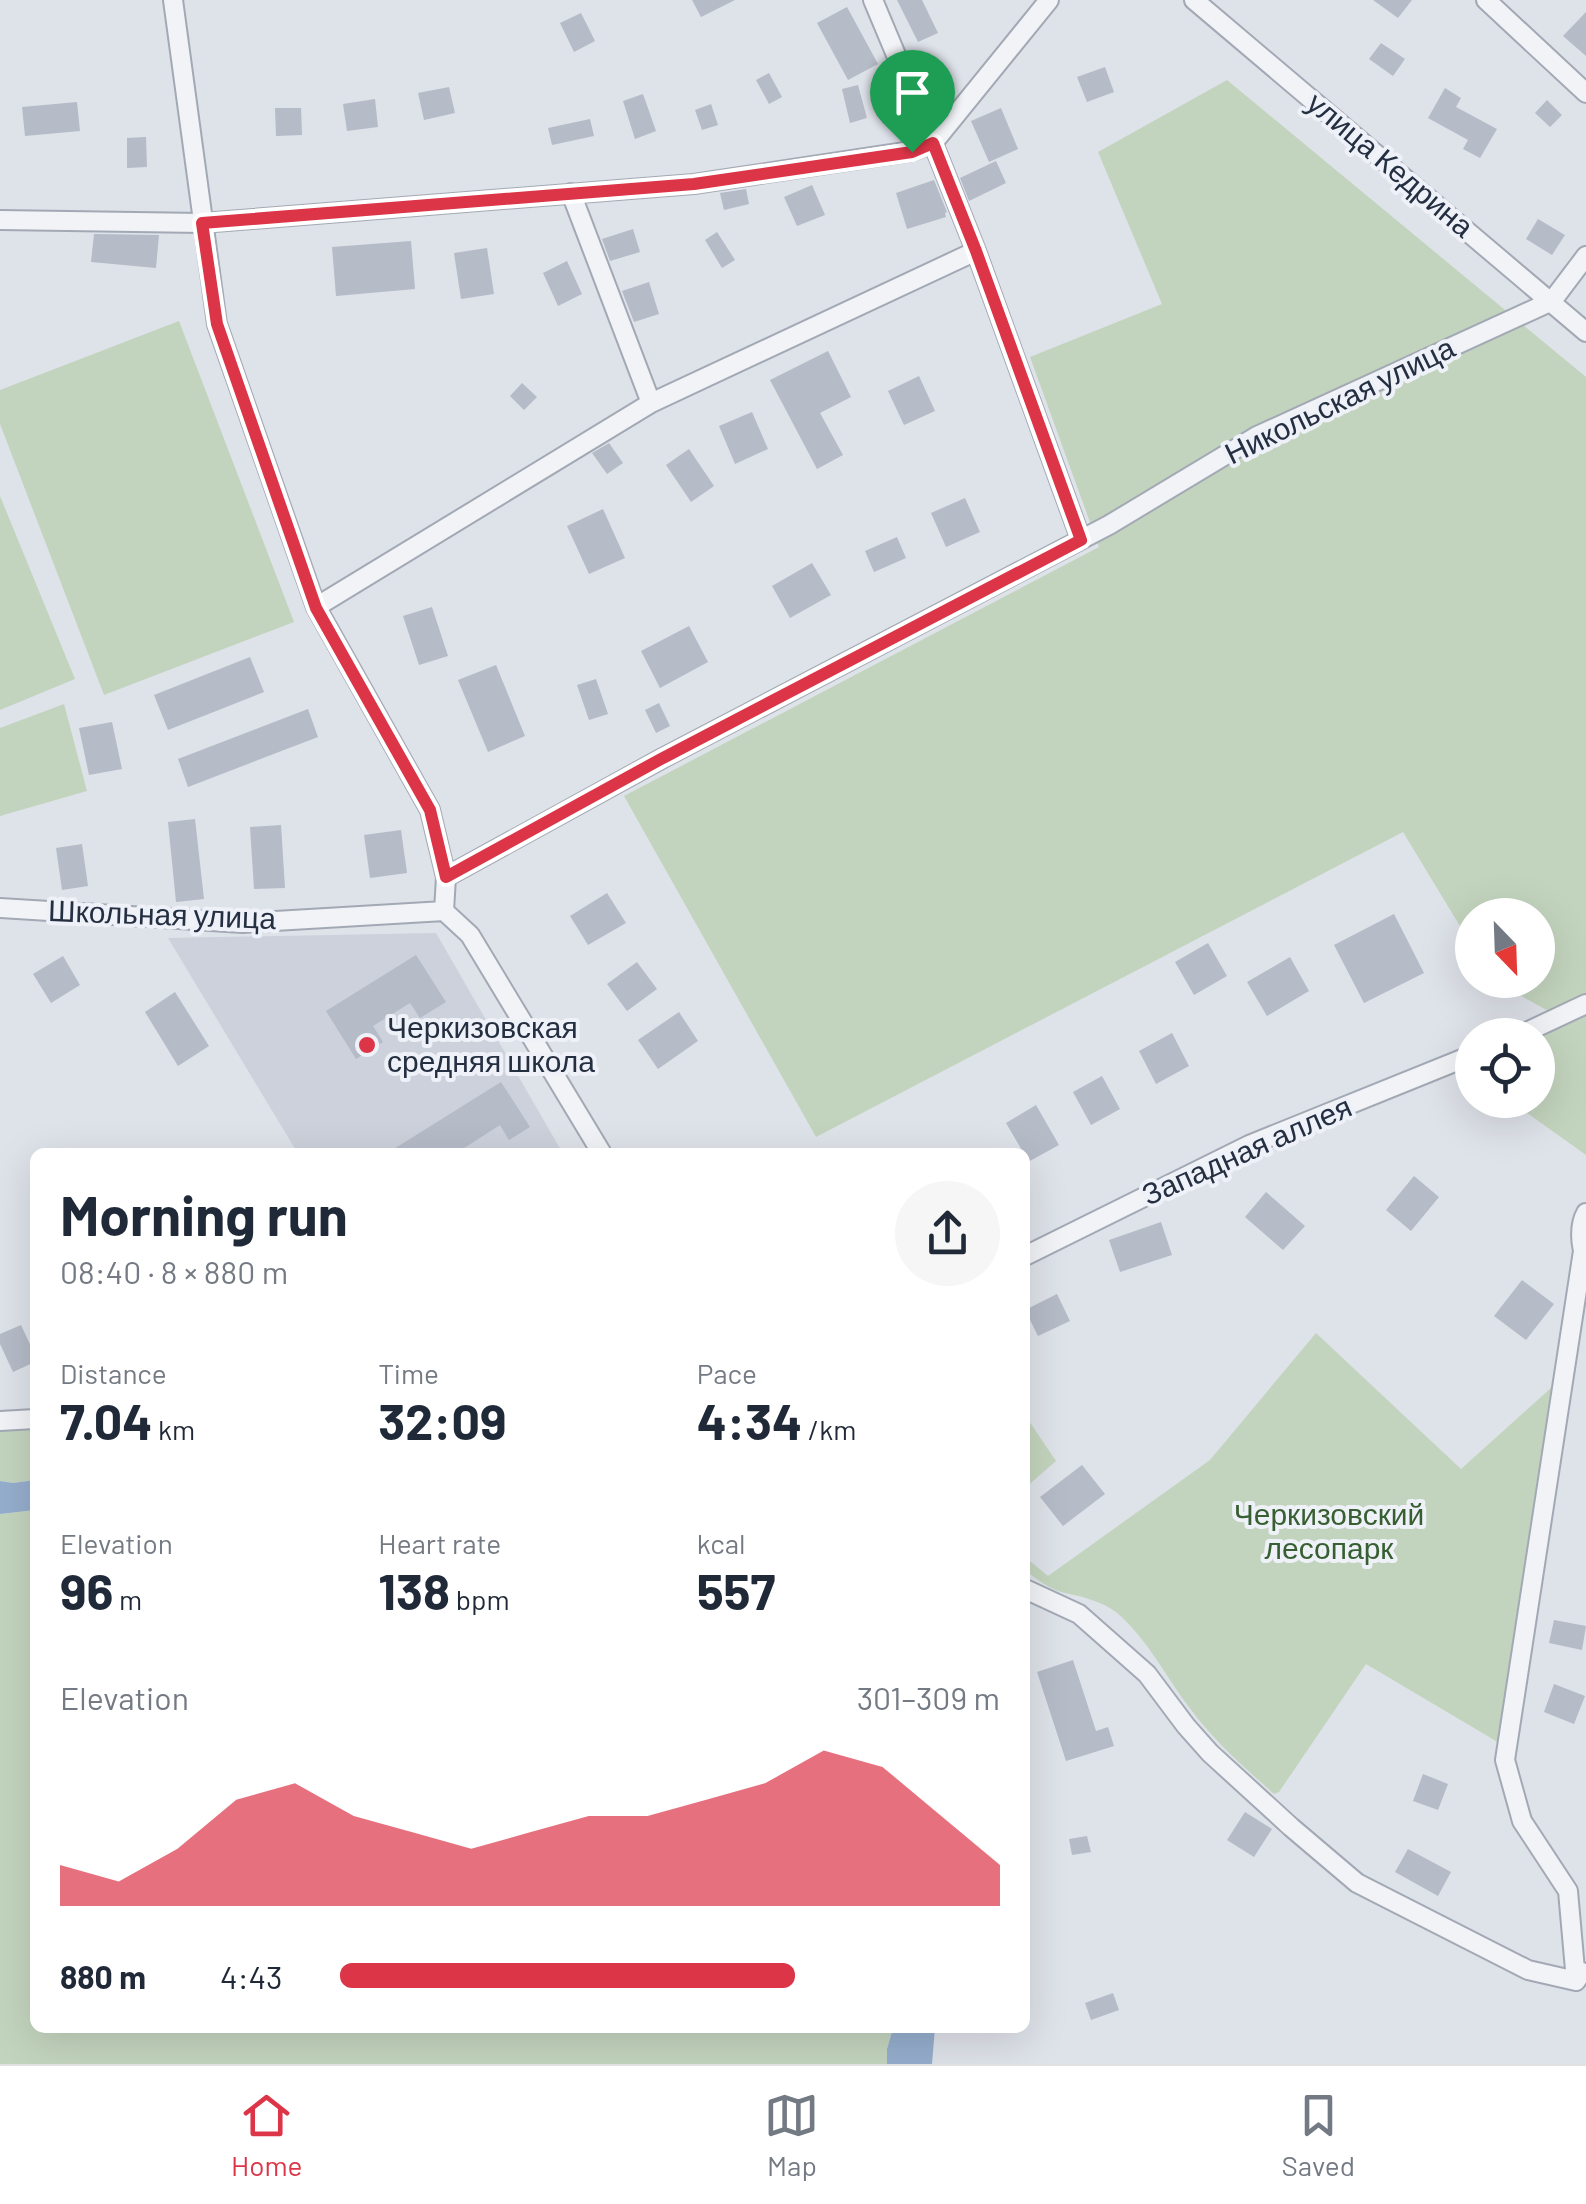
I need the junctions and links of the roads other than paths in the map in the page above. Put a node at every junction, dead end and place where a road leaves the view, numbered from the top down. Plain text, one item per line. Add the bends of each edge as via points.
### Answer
1 (174, 0) edge
2 (873, 0) edge
3 (1049, 0) edge
4 (1194, 0) edge
5 (1486, 0) edge
6 (1586, 93) edge
7 (933, 143) junction
8 (571, 193) junction
9 (0, 220) edge
10 (202, 223) junction
11 (976, 251) junction
12 (1586, 256) edge
13 (1552, 301) junction
14 (1586, 332) edge
15 (651, 403) junction
16 (1081, 540) junction
17 (316, 608) junction
18 (446, 877) junction
19 (0, 908) edge
20 (444, 911) junction
21 (1586, 1004) edge
22 (1555, 1019) edge
23 (1455, 1062) edge
24 (599, 1148) edge
25 (1586, 1213) edge
26 (1030, 1254) edge
27 (1584, 1255) edge
28 (30, 1420) edge
29 (0, 1421) edge
30 (1030, 1592) edge
31 (1581, 1974) edge

1 - 10 street
2 - 7 street
3 - 7 street
4 - 13 street, улица Кедрина
5 - 6 street
7 - 8 street via 912,152 694,184
7 - 11 street
8 - 10 street
8 - 15 street
9 - 10 street
10 - 17 street via 217,324
11 - 15 street
11 - 16 street
12 - 13 street
13 - 14 street, улица Кедрина
13 - 16 street, Никольская улица via 1258,436
15 - 17 street
16 - 18 street, Никольская улица
17 - 18 street via 430,810
18 - 20 street
19 - 20 street, Школьная улица via 243,922
20 - 24 street via 470,935
21 - 22 street
23 - 26 street, Западная аллея via 1249,1144
25 - 27 street
27 - 31 street via 1506,1760 1522,1822 1568,1892
28 - 29 street
30 - 31 street via 1079,1614 1147,1674 1210,1753 1357,1882 1528,1970

